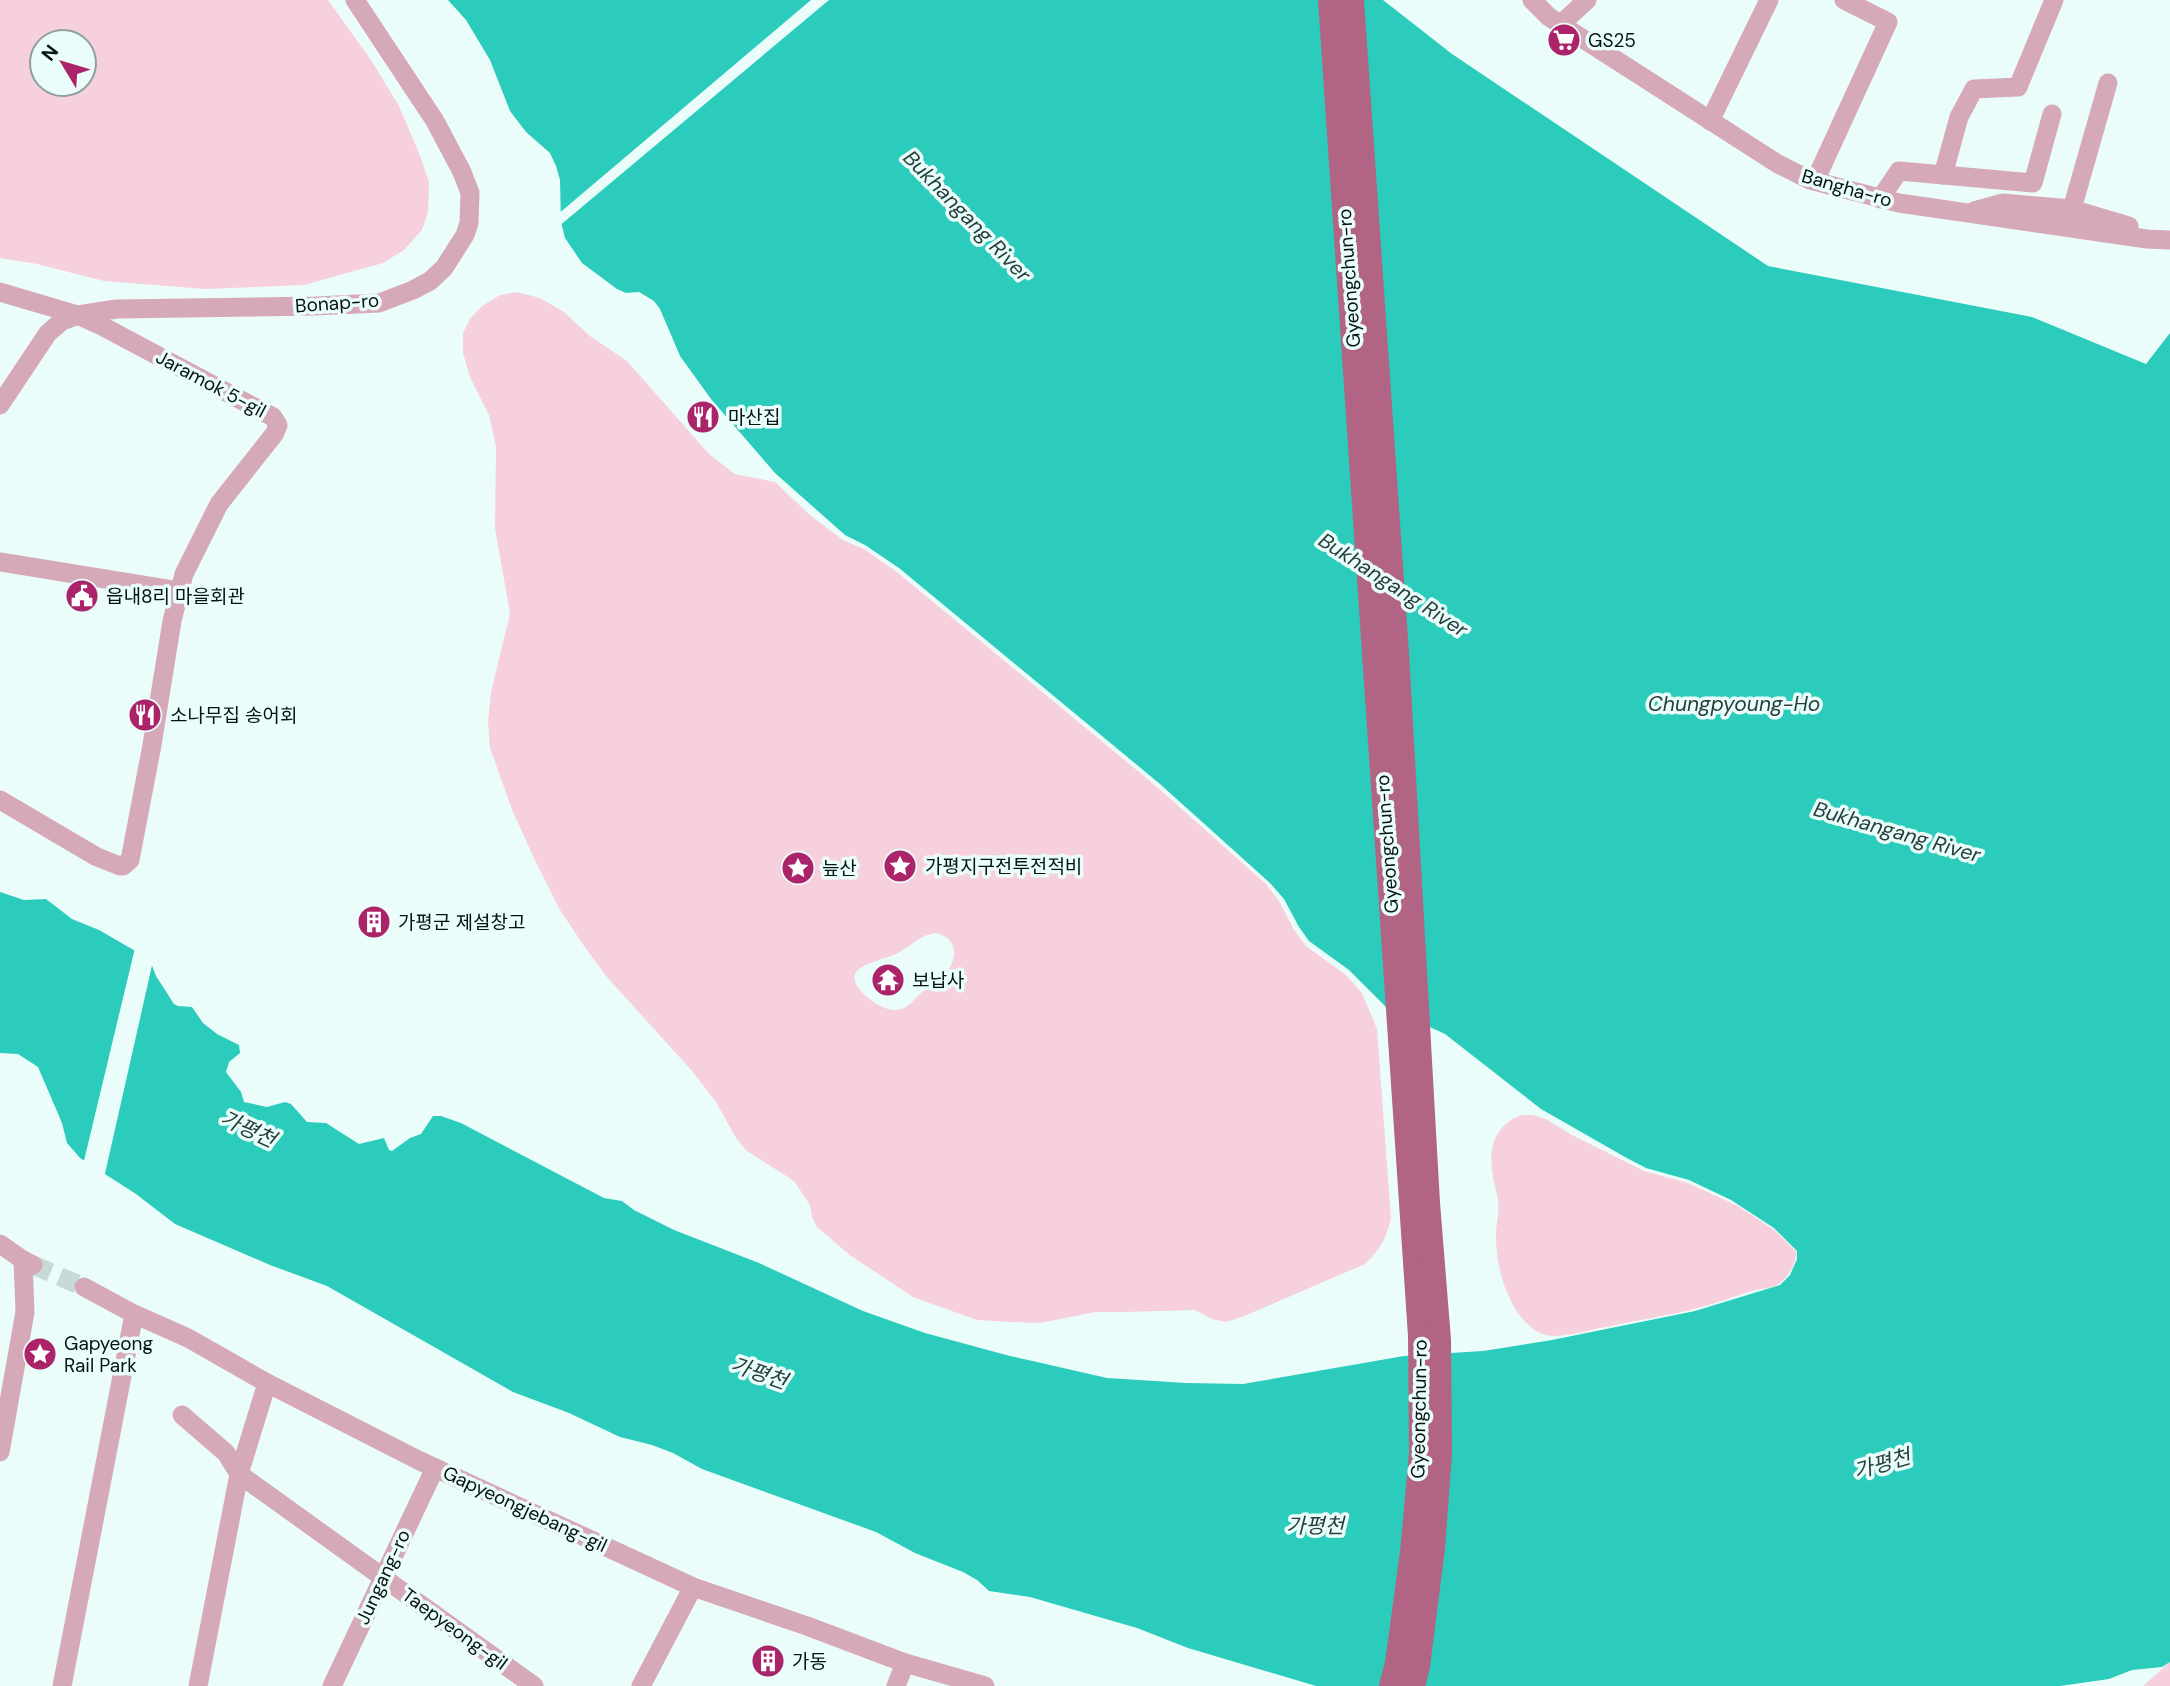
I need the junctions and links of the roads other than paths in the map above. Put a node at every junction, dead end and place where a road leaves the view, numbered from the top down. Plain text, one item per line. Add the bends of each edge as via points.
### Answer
1 (355, 0) edge
2 (1329, 0) edge
3 (1352, 0) edge
4 (1532, 0) edge
5 (1587, 0) edge
6 (1769, 0) edge
7 (1844, 0) edge
8 (2054, 0) edge
9 (1561, 24) junction
10 (2109, 83) dead end
11 (2052, 114) dead end
12 (1710, 121) junction
13 (1943, 175) junction
14 (1815, 181) junction
15 (1880, 199) junction
16 (2072, 209) junction
17 (1966, 213) junction
18 (2168, 240) edge
19 (0, 292) edge
20 (78, 315) junction
21 (0, 405) edge
22 (0, 562) edge
23 (179, 591) junction
24 (0, 800) edge
25 (1412, 1079) junction
26 (1420, 1206) junction
27 (0, 1244) edge
28 (84, 1287) tunnel mouth
29 (134, 1314) junction
30 (8, 1365) edge
31 (267, 1383) junction
32 (182, 1415) dead end
33 (0, 1452) edge
34 (435, 1468) junction
35 (239, 1474) junction
36 (383, 1577) junction
37 (693, 1587) junction
38 (905, 1663) junction
39 (62, 1686) edge
40 (198, 1686) edge
41 (331, 1686) edge
42 (534, 1686) edge
43 (640, 1686) edge
44 (896, 1686) edge
45 (985, 1686) edge
46 (1391, 1686) edge
47 (1413, 1686) edge

1 - 20 street, Bonap-ro via 435,121 470,192 465,235 443,268 430,281 379,303 116,309
2 - 25 main road, Gyeongchun-ro
3 - 25 main road, Gyeongchun-ro via 1397,653
4 - 9 street, Bangha-ro
5 - 9 street
6 - 12 street
7 - 14 street via 1888,22
8 - 13 street via 2018,87 1974,89 1959,117
9 - 12 street, Bangha-ro
10 - 16 street
11 - 13 street via 2033,183
12 - 14 street, Bangha-ro via 1778,164
13 - 15 street via 1899,171
14 - 15 street, Bangha-ro
15 - 17 street, Bangha-ro
16 - 17 street via 2003,203
16 - 18 street
17 - 18 street, Bangha-ro
19 - 20 street
20 - 21 street, Bonap-ro via 48,333
20 - 23 street, Jaramok 5-gil via 277,421 275,433 219,504 191,556
22 - 23 street
23 - 24 street via 130,860 120,866 97,857
25 - 26 main road, Gyeongchun-ro
26 - 46 main road, Gyeongchun-ro via 1421,1454 1412,1552
26 - 47 main road, Gyeongchun-ro via 1439,1340 1440,1453 1433,1548
27 - 30 street via 28,1263 25,1312
28 - 29 street, Gapyeongjebang-gil
29 - 31 street, Gapyeongjebang-gil via 188,1338
29 - 39 street
30 - 33 street
31 - 34 street, Gapyeongjebang-gil
31 - 35 street
32 - 35 street, Taepyeong-gil via 226,1454
34 - 36 street, Jungang-ro
34 - 37 street, Gapyeongjebang-gil
35 - 36 street, Taepyeong-gil
35 - 40 street
36 - 41 street, Jungang-ro
36 - 42 street, Taepyeong-gil
37 - 38 street, Gapyeongjebang-gil
37 - 43 street
38 - 44 street
38 - 45 street, Gapyeongjebang-gil

